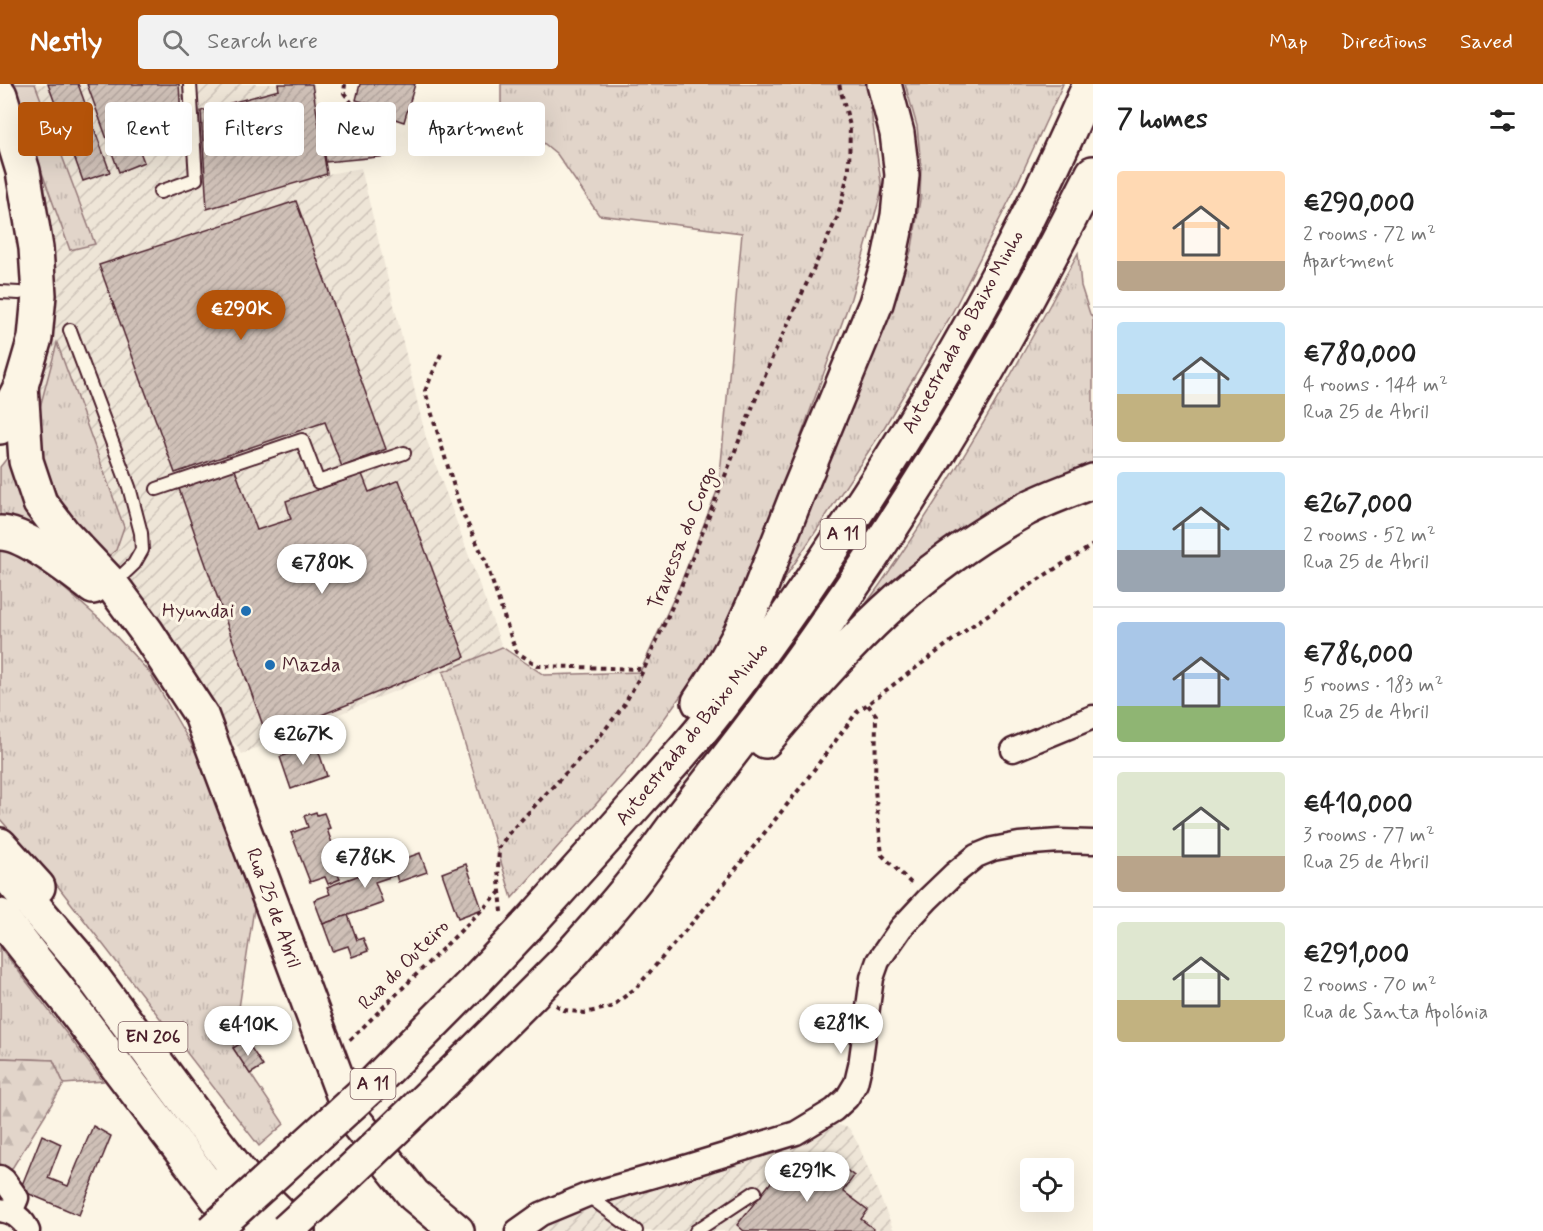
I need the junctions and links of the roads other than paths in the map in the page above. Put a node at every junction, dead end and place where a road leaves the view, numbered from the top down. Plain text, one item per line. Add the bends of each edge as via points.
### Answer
1 (190, 84) edge
2 (884, 84) edge
3 (1088, 88) edge
4 (0, 95) edge
5 (0, 162) edge
6 (1093, 173) edge
7 (160, 192) dead end
8 (10, 293) edge
9 (70, 330) dead end
10 (10, 386) edge
11 (0, 427) edge
12 (404, 453) dead end
13 (1093, 481) edge
14 (157, 489) dead end
15 (0, 533) edge
16 (112, 585) junction
17 (146, 631) junction
18 (1093, 717) edge
19 (1013, 750) dead end
20 (1093, 842) edge
21 (0, 845) edge
22 (0, 867) edge
23 (568, 881) junction
24 (633, 882) junction
25 (0, 891) edge
26 (0, 916) edge
27 (0, 1178) edge
28 (754, 1192) dead end
29 (587, 1195) junction
30 (6, 1211) edge
31 (28, 1231) edge
32 (212, 1231) edge
33 (249, 1231) edge
34 (260, 1231) edge
35 (286, 1231) edge
36 (300, 1231) edge
37 (456, 1231) edge
38 (517, 1231) edge
39 (636, 1231) edge
40 (696, 1231) edge

1 - 7 lane via 196,178
2 - 23 main road, A 11 via 897,133 902,175 898,216 876,303 740,634 699,703
3 - 23 main road, Autoestrada do Baixo Minho / A 11 via 996,278 872,490 716,713
4 - 10 main road, Rua 25 de Abril via 23,171 39,296 35,338
5 - 8 main road, Rua 25 de Abril via 16,249
6 - 24 main road, Autoestrada do Baixo Minho / A 11 via 1003,344 883,540 828,622
8 - 10 main road, Rua 25 de Abril via 16,333 4,378
9 - 16 lane via 129,487 141,533 142,550 134,564
10 - 11 main road, Rua 25 de Abril
10 - 16 main road, Rua 25 de Abril via 26,461 40,503
12 - 14 lane via 318,482 302,440
13 - 24 main road via 1028,508 990,530 909,590 854,641 701,816
15 - 17 main road, Rua 25 de Abril via 8,533 48,553
16 - 17 main road, Rua 25 de Abril
17 - 37 main road, Rua 25 de Abril via 201,715 351,1116 414,1195
18 - 19 street
20 - 29 street via 1019,844 993,849 976,856 928,899 878,961 855,1083 834,1110 796,1133
21 - 36 main road, EN 206 via 88,949
22 - 36 main road via 81,962 244,1178
23 - 32 main road, Autoestrada do Baixo Minho / A 11, bridge via 515,923 466,990 370,1087
24 - 35 main road, Autoestrada do Baixo Minho / A 11, bridge via 565,961 437,1090
25 - 34 main road
26 - 33 main road, EN 206 via 217,1198
27 - 30 street via 16,1198
28 - 40 lane
29 - 38 street
29 - 39 lane
30 - 31 street via 20,1218

